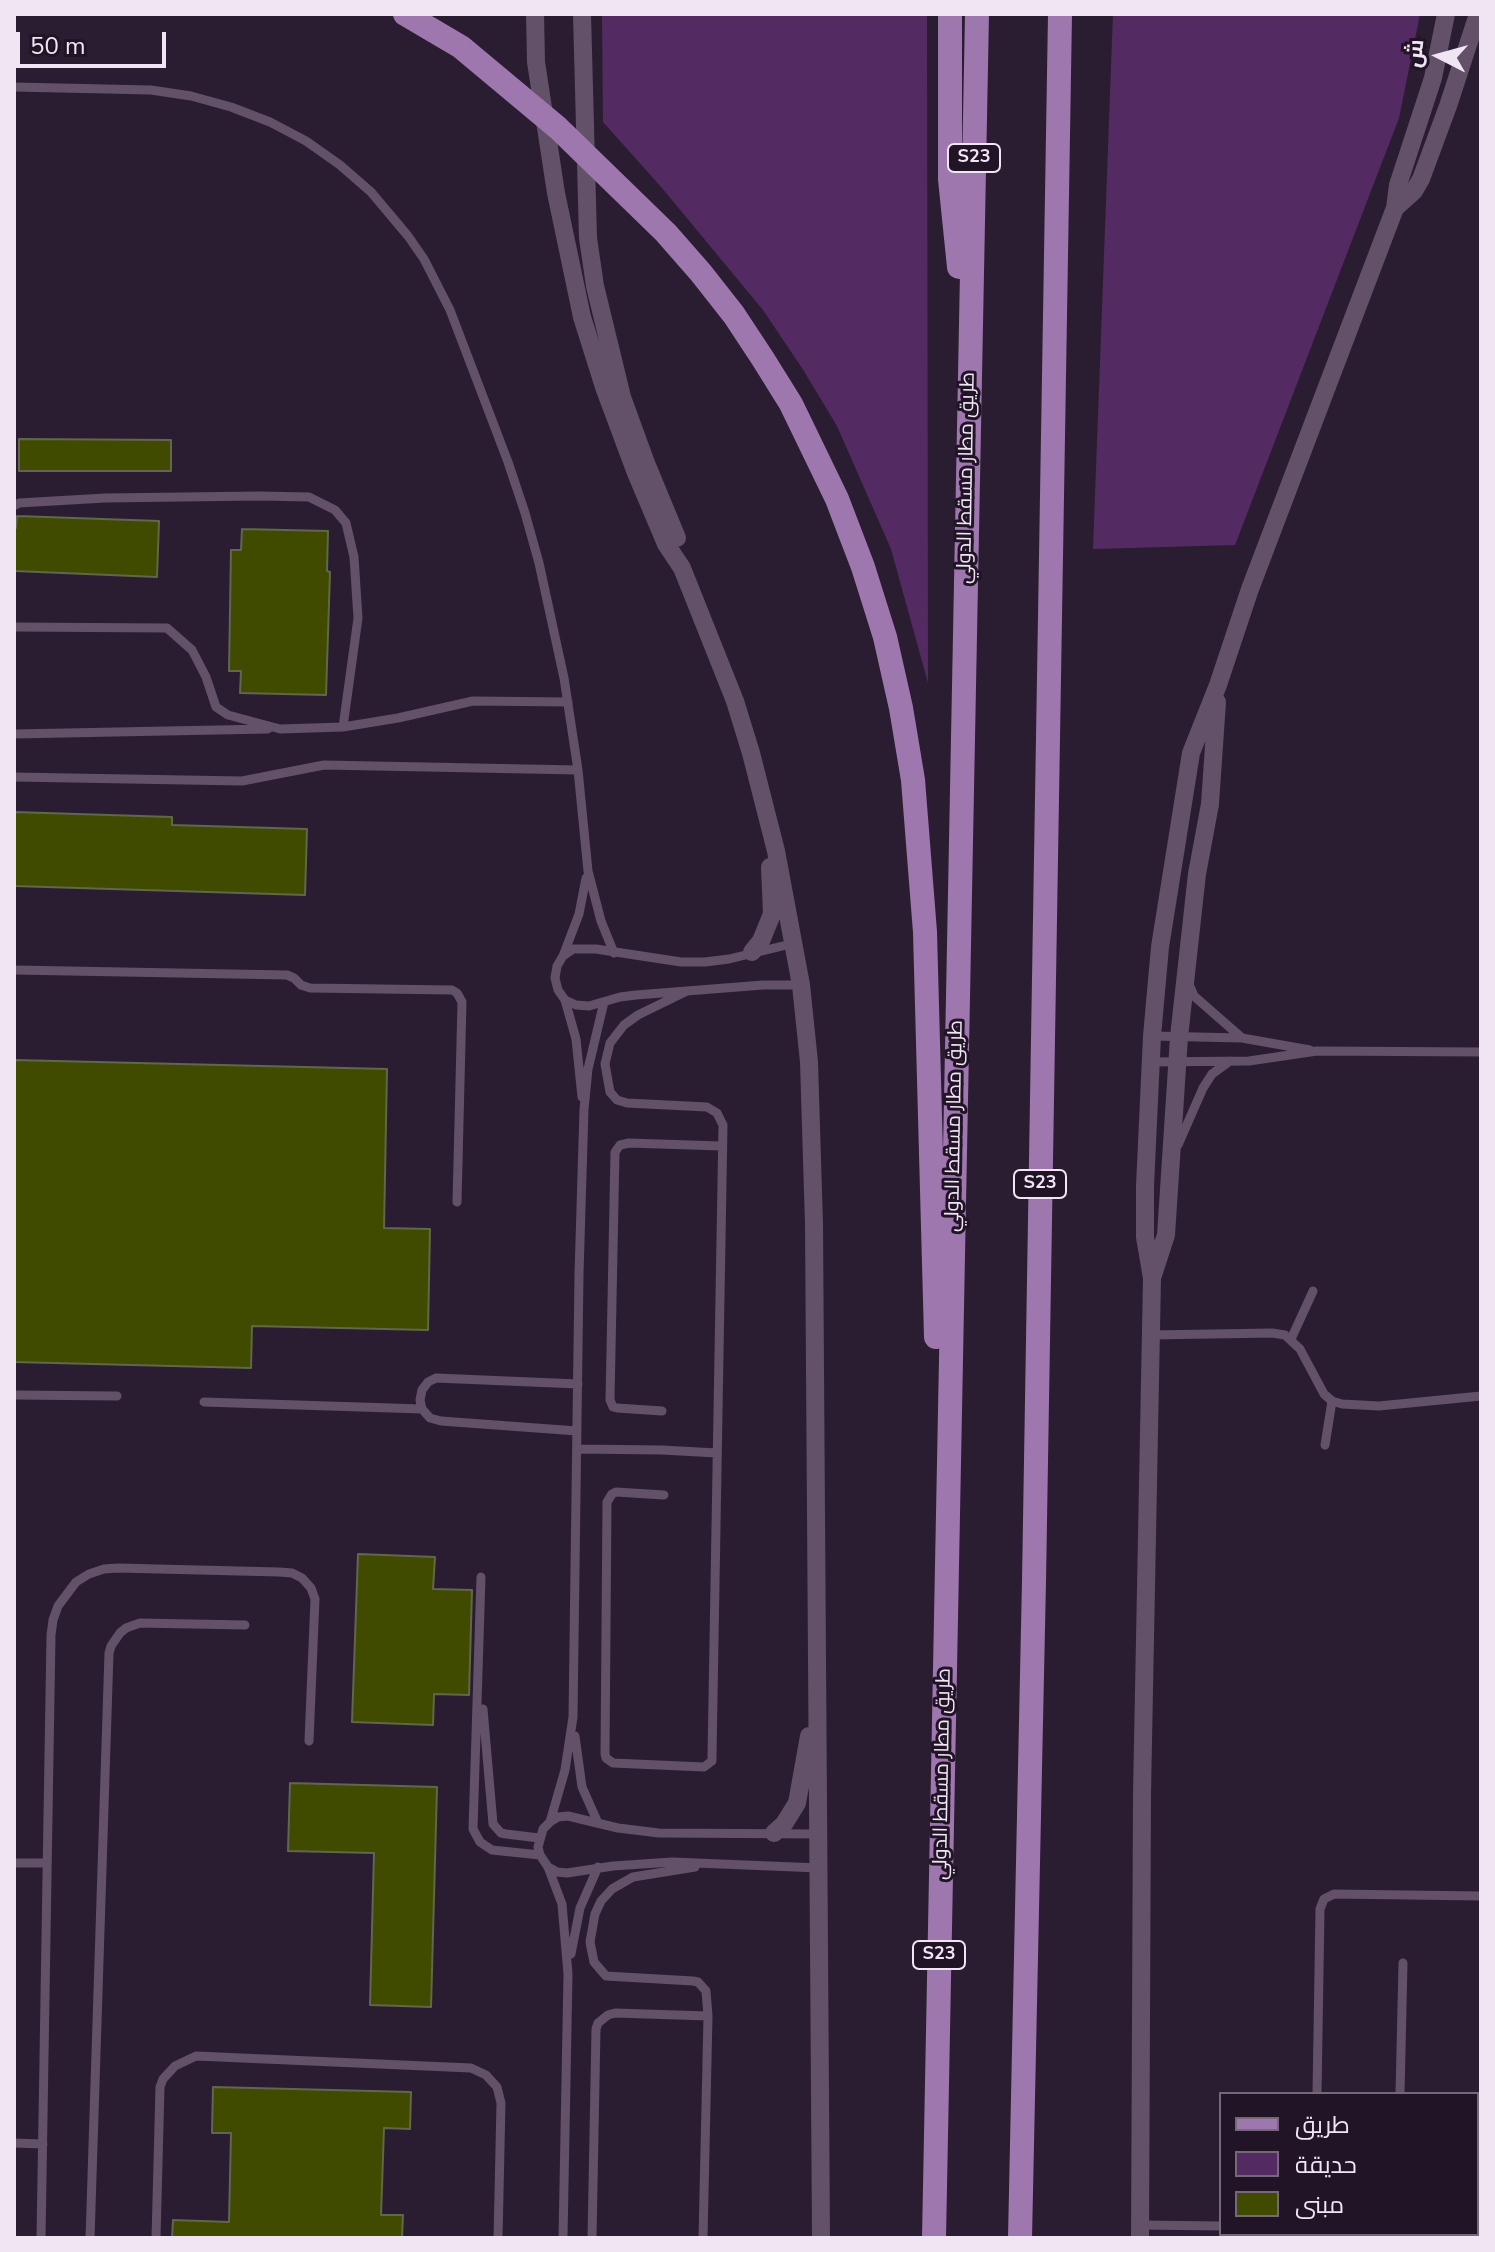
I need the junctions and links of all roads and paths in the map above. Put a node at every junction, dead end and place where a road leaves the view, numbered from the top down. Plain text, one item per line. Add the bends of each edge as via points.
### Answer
1 (405, 14) edge
2 (535, 14) edge
3 (582, 14) edge
4 (950, 14) edge
5 (977, 14) edge
6 (1060, 14) edge
7 (1067, 14) edge
8 (1446, 14) edge
9 (1478, 14) edge
10 (14, 87) edge
11 (1058, 129) junction
12 (1395, 208) junction
13 (970, 302) junction
14 (14, 506) edge
15 (682, 568) junction
16 (14, 627) edge
17 (1218, 685) junction
18 (568, 702) junction
19 (343, 727) junction
20 (280, 729) junction
21 (14, 734) edge
22 (578, 770) junction
23 (14, 777) edge
24 (766, 805) junction
25 (588, 871) junction
26 (795, 943) junction
27 (752, 952) junction
28 (614, 953) junction
29 (563, 956) junction
30 (14, 970) edge
31 (1186, 977) junction
32 (801, 985) junction
33 (687, 991) junction
34 (565, 1000) junction
35 (604, 1002) junction
36 (1152, 1036) junction
37 (1179, 1037) junction
38 (1242, 1038) junction
39 (1317, 1051) junction
40 (1481, 1052) edge
41 (1230, 1061) junction
42 (1151, 1062) junction
43 (1177, 1062) junction
44 (584, 1109) junction
45 (721, 1146) junction
46 (1171, 1159) junction
47 (457, 1202) dead end
48 (1152, 1278) junction
49 (1313, 1291) dead end
50 (1151, 1335) junction
51 (1291, 1339) junction
52 (578, 1384) junction
53 (14, 1395) edge
54 (117, 1396) dead end
55 (1481, 1396) edge
56 (1332, 1401) junction
57 (204, 1402) dead end
58 (422, 1409) junction
59 (662, 1411) dead end
60 (577, 1431) junction
61 (1325, 1445) dead end
62 (577, 1449) junction
63 (717, 1453) junction
64 (664, 1495) dead end
65 (481, 1577) dead end
66 (245, 1625) dead end
67 (479, 1666) junction
68 (945, 1673) junction
69 (817, 1694) junction
70 (573, 1717) junction
71 (309, 1741) dead end
72 (550, 1822) junction
73 (598, 1823) junction
74 (774, 1833) junction
75 (819, 1834) junction
76 (539, 1838) junction
77 (540, 1855) junction
78 (14, 1863) edge
79 (47, 1863) junction
80 (718, 1863) junction
81 (548, 1867) junction
82 (598, 1867) junction
83 (819, 1868) junction
84 (1481, 1896) edge
85 (1403, 1963) dead end
86 (568, 1974) junction
87 (708, 2016) junction
88 (1317, 2092) edge
89 (1400, 2092) edge
90 (14, 2143) edge
91 (43, 2144) junction
92 (1480, 2186) edge
93 (1219, 2226) edge
94 (1479, 2227) edge
95 (1140, 2232) edge
96 (41, 2238) edge
97 (90, 2238) edge
98 (156, 2238) edge
99 (498, 2238) edge
100 (563, 2238) edge
101 (592, 2238) edge
102 (703, 2238) edge
103 (821, 2238) edge
104 (934, 2238) edge
105 (1020, 2238) edge

1 - 68 main road via 461,47 558,128 630,196 710,284 791,404 863,567 901,708 913,780 925,932
2 - 15 street via 536,62 556,193 582,317 636,473
3 - 15 street via 588,238 595,286 622,397 677,538
4 - 13 main road via 950,179 958,263
5 - 13 main road, طريق مطار مسقط الدولي / S23
6 - 11 main road, S23
7 - 11 main road
8 - 12 street
9 - 12 street via 1421,179
10 - 18 lane via 151,90 231,107 306,141 390,213 438,284 508,462 539,563
11 - 105 main road, S23
12 - 17 street
13 - 68 main road, طريق مطار مسقط الدولي / S23
14 - 19 lane via 105,498 260,496 309,497 335,510 346,523 354,557 358,618
15 - 24 street via 735,701
16 - 20 lane via 167,628 192,650 216,707
17 - 31 street via 1210,804
17 - 36 street via 1191,753 1165,910
18 - 19 lane via 473,701
18 - 22 lane
19 - 20 lane
20 - 21 lane
22 - 23 lane via 324,765 227,781
22 - 25 lane
24 - 26 street
24 - 27 street via 772,914
25 - 28 lane
25 - 29 lane
26 - 27 lane
26 - 32 street
27 - 28 lane via 681,962
28 - 29 lane via 573,949
29 - 34 lane via 555,978
30 - 47 lane via 287,975 310,988 452,990 462,1007
31 - 37 street
31 - 38 lane via 1194,996
32 - 33 lane
32 - 69 street via 812,1156
33 - 35 lane
33 - 45 lane via 638,1015 616,1033 606,1053 605,1075 610,1092 622,1102 713,1109 723,1125
34 - 35 lane via 589,1006
34 - 44 lane via 576,1039
35 - 44 lane
36 - 37 lane
36 - 42 street
37 - 38 lane
37 - 43 street
38 - 39 lane
39 - 40 lane
39 - 41 lane
41 - 43 lane
41 - 46 lane via 1203,1088
42 - 43 lane
42 - 48 street via 1145,1237
43 - 46 street
44 - 52 lane
45 - 59 lane via 629,1143 615,1152 610,1400 617,1408
45 - 63 lane
46 - 48 street via 1166,1235
48 - 50 street
49 - 51 lane
50 - 51 lane via 1272,1333
50 - 95 street
51 - 56 lane
52 - 58 lane via 436,1378 422,1390
52 - 60 lane
53 - 54 lane
55 - 56 lane via 1379,1406
56 - 61 lane
57 - 58 lane
58 - 60 lane via 441,1421
60 - 62 lane
62 - 63 lane
62 - 70 lane
63 - 64 lane via 712,1761 704,1767 617,1763 605,1754 607,1502 616,1492
65 - 67 lane
66 - 97 lane via 140,1623 120,1633 109,1653
67 - 76 lane via 493,1824 501,1833
67 - 77 lane via 473,1829 492,1850
68 - 104 main road, طريق مطار مسقط الدولي / S23
69 - 74 street via 797,1803
69 - 75 street
70 - 72 lane
70 - 73 lane via 582,1787
71 - 79 lane via 315,1599 302,1578 279,1572 118,1568 89,1574 66,1593 53,1620
72 - 73 lane via 568,1816
72 - 76 lane
73 - 74 lane via 659,1833
74 - 75 lane
75 - 83 street
76 - 77 lane
77 - 81 lane
78 - 79 lane
79 - 91 lane
80 - 82 lane
80 - 83 lane
80 - 87 lane via 619,1884 597,1908 590,1935 594,1962 606,1976 698,1982 708,1996
81 - 82 lane via 567,1873
81 - 86 lane via 562,1904
82 - 86 lane via 580,1908
83 - 103 street
84 - 88 lane via 1334,1894 1324,1899
85 - 89 lane
86 - 100 lane
87 - 101 lane via 615,2013 598,2023
87 - 102 lane
90 - 91 lane
91 - 96 lane
92 - 94 lane
93 - 95 lane
98 - 99 lane via 160,2087 175,2066 196,2056 471,2068 486,2075 497,2087 501,2103

